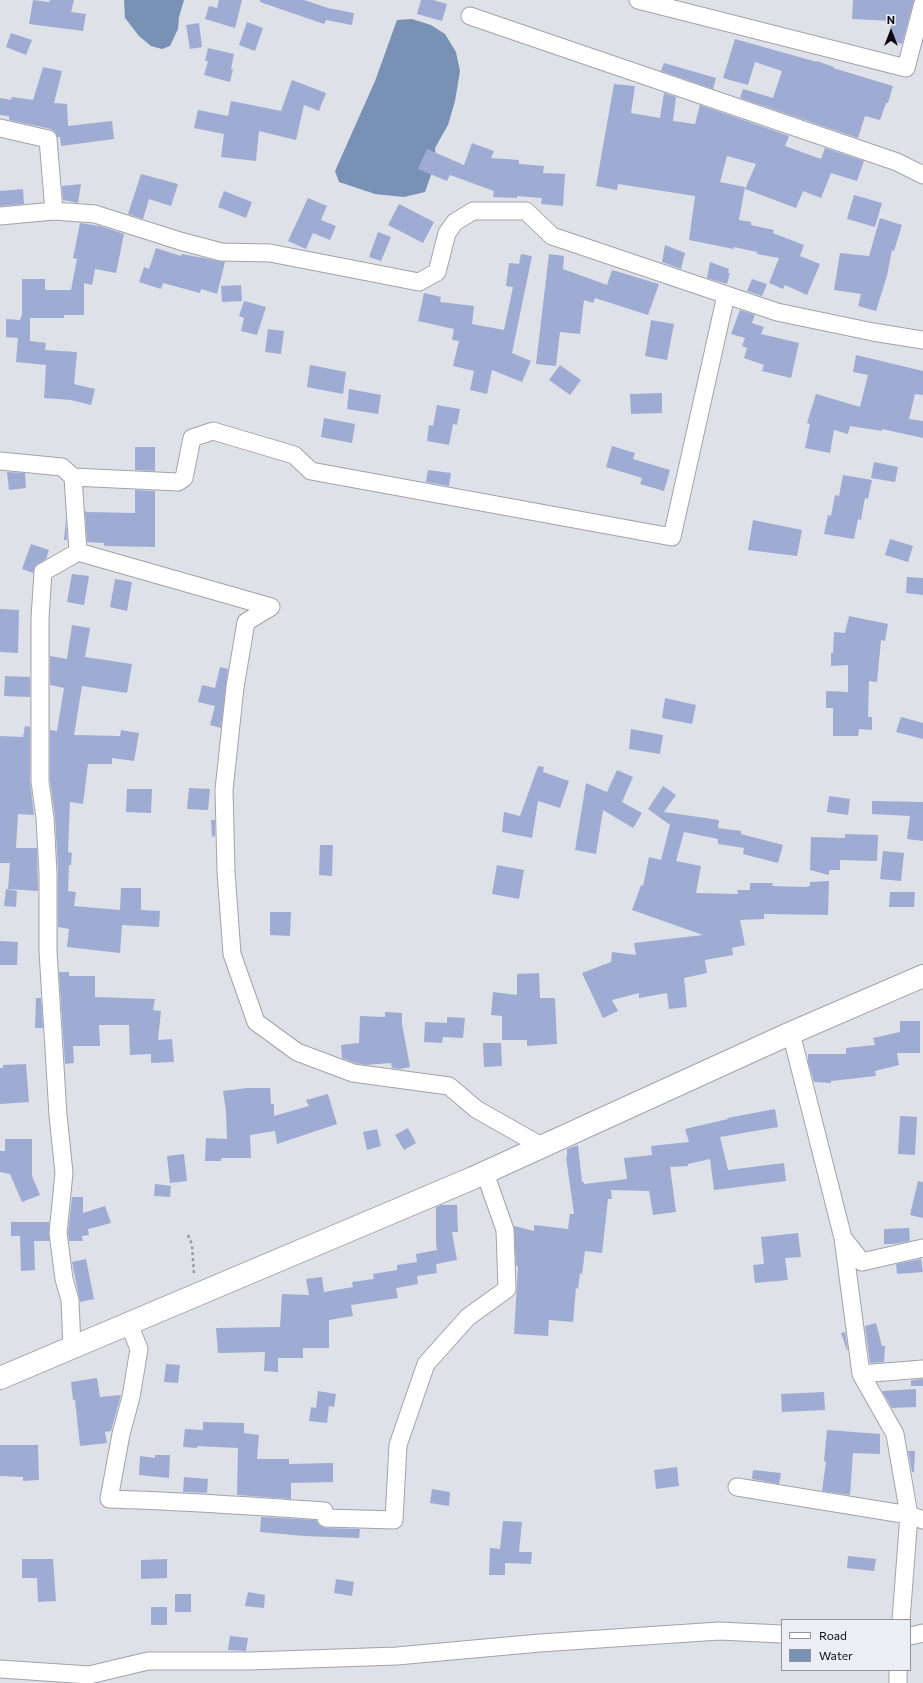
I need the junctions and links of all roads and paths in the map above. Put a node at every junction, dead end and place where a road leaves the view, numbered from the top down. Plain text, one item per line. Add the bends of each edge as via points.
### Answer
1 (638, 0) edge
2 (923, 3) edge
3 (470, 16) dead end
4 (0, 128) edge
5 (923, 176) edge
6 (54, 211) junction
7 (0, 216) edge
8 (726, 295) junction
9 (923, 340) edge
10 (0, 461) edge
11 (73, 477) junction
12 (78, 552) junction
13 (923, 976) edge
14 (791, 1033) junction
15 (543, 1147) junction
16 (485, 1173) junction
17 (188, 1235) dead end
18 (843, 1238) junction
19 (923, 1248) edge
20 (195, 1296) junction
21 (129, 1324) junction
22 (72, 1348) junction
23 (923, 1369) edge
24 (861, 1374) junction
25 (0, 1378) edge
26 (737, 1487) dead end
27 (916, 1517) edge
28 (901, 1619) edge
29 (923, 1633) edge
30 (781, 1634) edge
31 (911, 1636) edge
32 (0, 1669) edge
33 (898, 1671) edge
34 (898, 1683) edge

1 - 2 street via 906,68
3 - 5 street via 897,162
4 - 6 street via 48,139
6 - 7 street
6 - 8 street via 96,214 221,252 270,253 419,282 437,272 447,233 455,222 473,211 526,211 552,236
8 - 9 street via 778,312
8 - 11 street via 672,537 311,471 294,455 213,431 192,438 184,478 178,482
10 - 11 street via 62,467
11 - 12 street
12 - 15 street via 271,607 246,622 235,687 224,790 232,954 256,1022 297,1052 353,1073 449,1086 476,1109
12 - 22 street via 43,572 39,735 48,873 49,966 64,1173 58,1233 64,1279 70,1300
13 - 14 street
14 - 15 street
14 - 18 street
15 - 16 street
16 - 20 street
16 - 21 street via 505,1230 507,1289 468,1317 426,1364 398,1445 394,1520 326,1518 324,1511 272,1507 109,1499 139,1349
17 - 20 path via 192,1245
18 - 19 street via 862,1262
18 - 24 street
20 - 21 street
21 - 22 street
22 - 25 street
23 - 24 street
24 - 27 street via 895,1434
26 - 27 street
27 - 28 street
29 - 31 street
30 - 32 street via 719,1631 397,1656 249,1662 148,1661 89,1675
33 - 34 street

